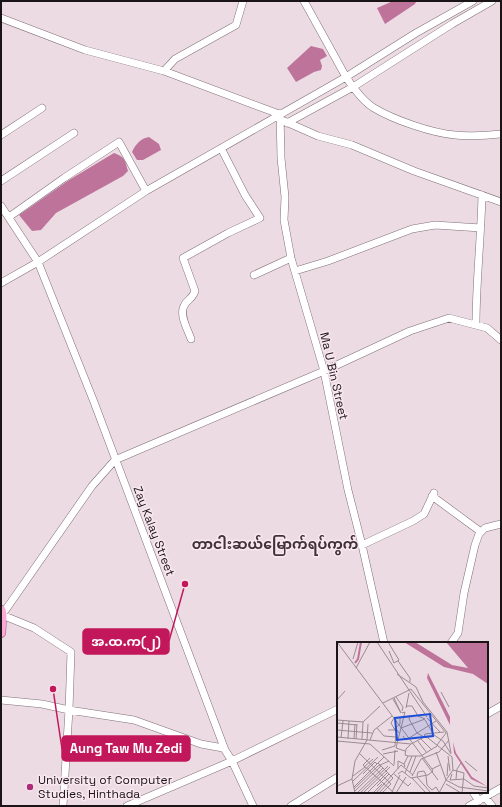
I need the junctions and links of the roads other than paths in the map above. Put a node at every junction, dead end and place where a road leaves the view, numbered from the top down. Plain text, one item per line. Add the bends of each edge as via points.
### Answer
1 (243, 1) edge
2 (304, 1) edge
3 (473, 1) edge
4 (492, 1) edge
5 (1, 18) edge
6 (164, 71) junction
7 (346, 77) junction
8 (353, 87) junction
9 (42, 108) dead end
10 (282, 117) junction
11 (74, 133) dead end
12 (501, 134) edge
13 (1, 135) edge
14 (221, 148) junction
15 (1, 181) edge
16 (146, 191) junction
17 (482, 195) junction
18 (501, 202) edge
19 (1, 206) edge
20 (9, 217) junction
21 (481, 228) junction
22 (291, 258) junction
23 (38, 262) junction
24 (295, 271) junction
25 (254, 275) dead end
26 (1, 283) edge
27 (476, 325) junction
28 (191, 340) dead end
29 (501, 340) edge
30 (324, 371) junction
31 (115, 460) junction
32 (501, 524) edge
33 (481, 532) junction
34 (362, 545) junction
35 (2, 612) edge
36 (1, 633) edge
37 (384, 642) edge
38 (451, 642) edge
39 (1, 700) edge
40 (501, 706) edge
41 (337, 709) edge
42 (69, 710) junction
43 (488, 713) edge
44 (225, 750) junction
45 (232, 761) junction
46 (337, 778) edge
47 (501, 788) edge
48 (474, 793) edge
49 (482, 799) junction
50 (63, 806) edge
51 (127, 806) edge
52 (254, 806) edge
53 (291, 806) edge
54 (469, 806) edge
55 (492, 806) edge

1 - 6 street via 236,25 174,58
2 - 7 street
3 - 7 street
4 - 8 street via 467,14
5 - 6 street via 85,50
6 - 10 street
7 - 8 street
7 - 10 street
8 - 10 street
8 - 12 street via 373,108 417,127 456,135
9 - 13 street
10 - 14 street
10 - 17 street via 318,136 352,145 414,171
10 - 22 street, Ma U Bin Street via 284,220
11 - 15 street
14 - 16 street
14 - 28 street via 260,218 183,258 195,291 183,308
16 - 20 street via 119,142
16 - 23 street
17 - 18 street
17 - 21 street
19 - 20 street, Zay Kalay Street
20 - 23 street, Zay Kalay Street
21 - 24 street via 434,225 412,229
21 - 27 street
22 - 24 street, Ma U Bin Street
22 - 25 street
23 - 26 street
23 - 31 street, Zay Kalay Street
24 - 30 street, Ma U Bin Street
27 - 29 street via 487,328
27 - 30 street via 449,318 410,331
30 - 31 street
30 - 34 street, Ma U Bin Street
31 - 35 street via 92,486
31 - 44 street, Zay Kalay Street
32 - 33 street via 485,528
33 - 34 street via 433,495 424,514
33 - 38 street via 475,545 458,633
34 - 37 street, Ma U Bin Street
35 - 36 main road
35 - 42 street via 34,628 71,652
39 - 42 street via 42,704
40 - 43 street
41 - 45 street
42 - 44 street via 134,720
42 - 50 street
44 - 45 street, Zay Kalay Street
45 - 51 street
45 - 52 street, Zay Kalay Street
46 - 53 street
47 - 49 street
48 - 49 street
49 - 54 street
49 - 55 street

